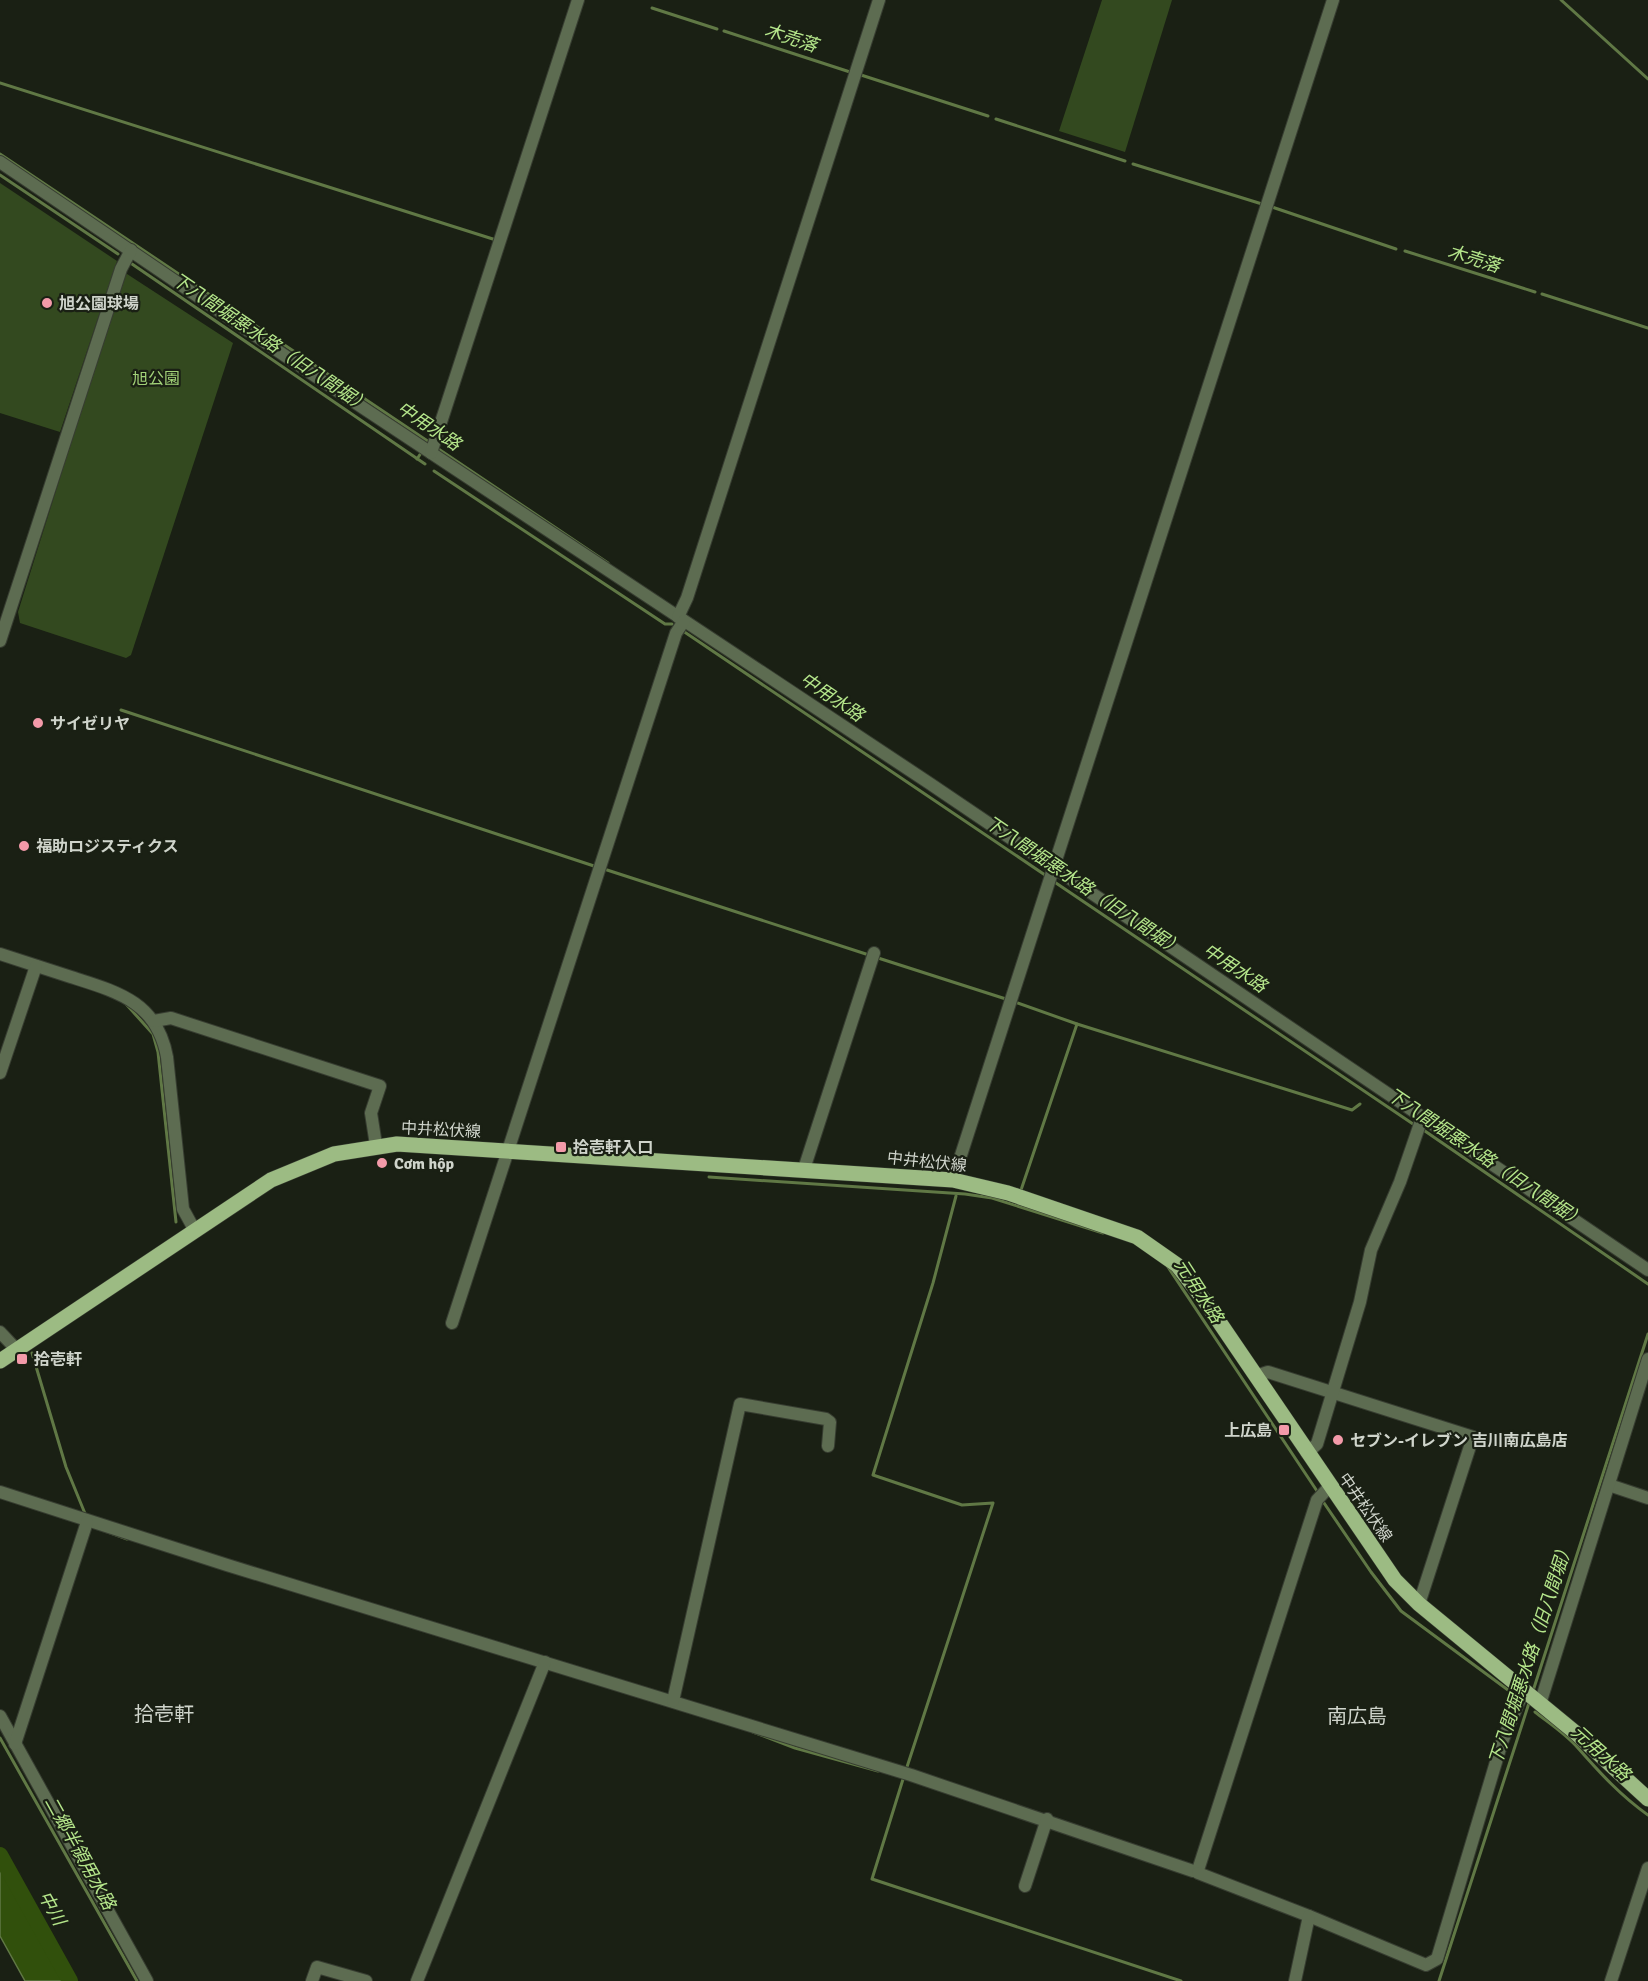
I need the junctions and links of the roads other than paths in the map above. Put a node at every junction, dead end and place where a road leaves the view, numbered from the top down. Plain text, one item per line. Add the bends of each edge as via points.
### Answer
1 (578, 0) edge
2 (879, 0) edge
3 (1333, 0) edge
4 (0, 162) edge
5 (131, 250) junction
6 (431, 453) junction
7 (6, 602) edge
8 (682, 616) junction
9 (0, 640) edge
10 (1052, 867) junction
11 (874, 953) dead end
12 (0, 954) edge
13 (36, 966) junction
14 (154, 1021) junction
15 (0, 1073) edge
16 (1422, 1118) junction
17 (376, 1146) junction
18 (509, 1150) junction
19 (804, 1168) junction
20 (952, 1180) junction
21 (194, 1229) junction
22 (1648, 1270) edge
23 (452, 1323) dead end
24 (0, 1332) edge
25 (18, 1350) junction
26 (1648, 1359) edge
27 (0, 1361) edge
28 (1256, 1376) junction
29 (1334, 1392) junction
30 (828, 1446) dead end
31 (1307, 1453) junction
32 (1609, 1485) junction
33 (1330, 1486) junction
34 (0, 1492) edge
35 (1648, 1497) edge
36 (87, 1522) junction
37 (1419, 1604) junction
38 (545, 1662) junction
39 (1524, 1690) junction
40 (673, 1701) junction
41 (1540, 1704) junction
42 (0, 1716) edge
43 (15, 1744) junction
44 (1648, 1800) edge
45 (1047, 1819) junction
46 (1648, 1868) edge
47 (1196, 1871) junction
48 (1025, 1886) dead end
49 (1309, 1916) junction
50 (147, 1981) edge
51 (312, 1981) edge
52 (366, 1981) edge
53 (417, 1981) edge
54 (1294, 1981) edge
55 (1611, 1981) edge

1 - 6 street
2 - 8 street
3 - 10 street
4 - 5 street
5 - 6 street
5 - 7 street
6 - 8 street
7 - 9 street
8 - 10 street
8 - 18 street
10 - 16 street
10 - 20 street
11 - 19 street
12 - 13 street
13 - 14 street via 120,993
13 - 15 street
14 - 17 street via 171,1018 380,1086 371,1113
14 - 21 street via 167,1057 183,1209
16 - 22 street
16 - 29 street via 1371,1250
17 - 18 main road, 中井松伏線 via 417,1144
17 - 21 main road, 中井松伏線 via 334,1154 294,1169
18 - 19 main road, 中井松伏線
18 - 23 street
19 - 20 main road, 中井松伏線
20 - 28 main road, 中井松伏線 via 1089,1220 1156,1248 1191,1282
21 - 25 main road, 中井松伏線
24 - 25 street
25 - 27 main road, 中井松伏線
26 - 32 street
28 - 29 street via 1268,1372
28 - 31 main road, 中井松伏線
29 - 31 street via 1317,1444
29 - 37 street via 1473,1437
30 - 40 street via 830,1422 826,1419 740,1404
31 - 33 main road, 中井松伏線
32 - 35 street
32 - 41 street
33 - 37 main road, 中井松伏線 via 1384,1565
33 - 47 street via 1317,1500
34 - 36 street
36 - 38 street via 225,1569
36 - 43 street
37 - 39 main road, 中井松伏線
38 - 40 street
38 - 53 street
39 - 41 main road, 中井松伏線
39 - 49 street via 1502,1742 1437,1959 1426,1965
40 - 45 street
41 - 44 main road, 中井松伏線
42 - 43 street
43 - 50 street
45 - 47 street
45 - 48 street
46 - 55 street
47 - 49 street
49 - 54 street
51 - 52 street via 317,1966

